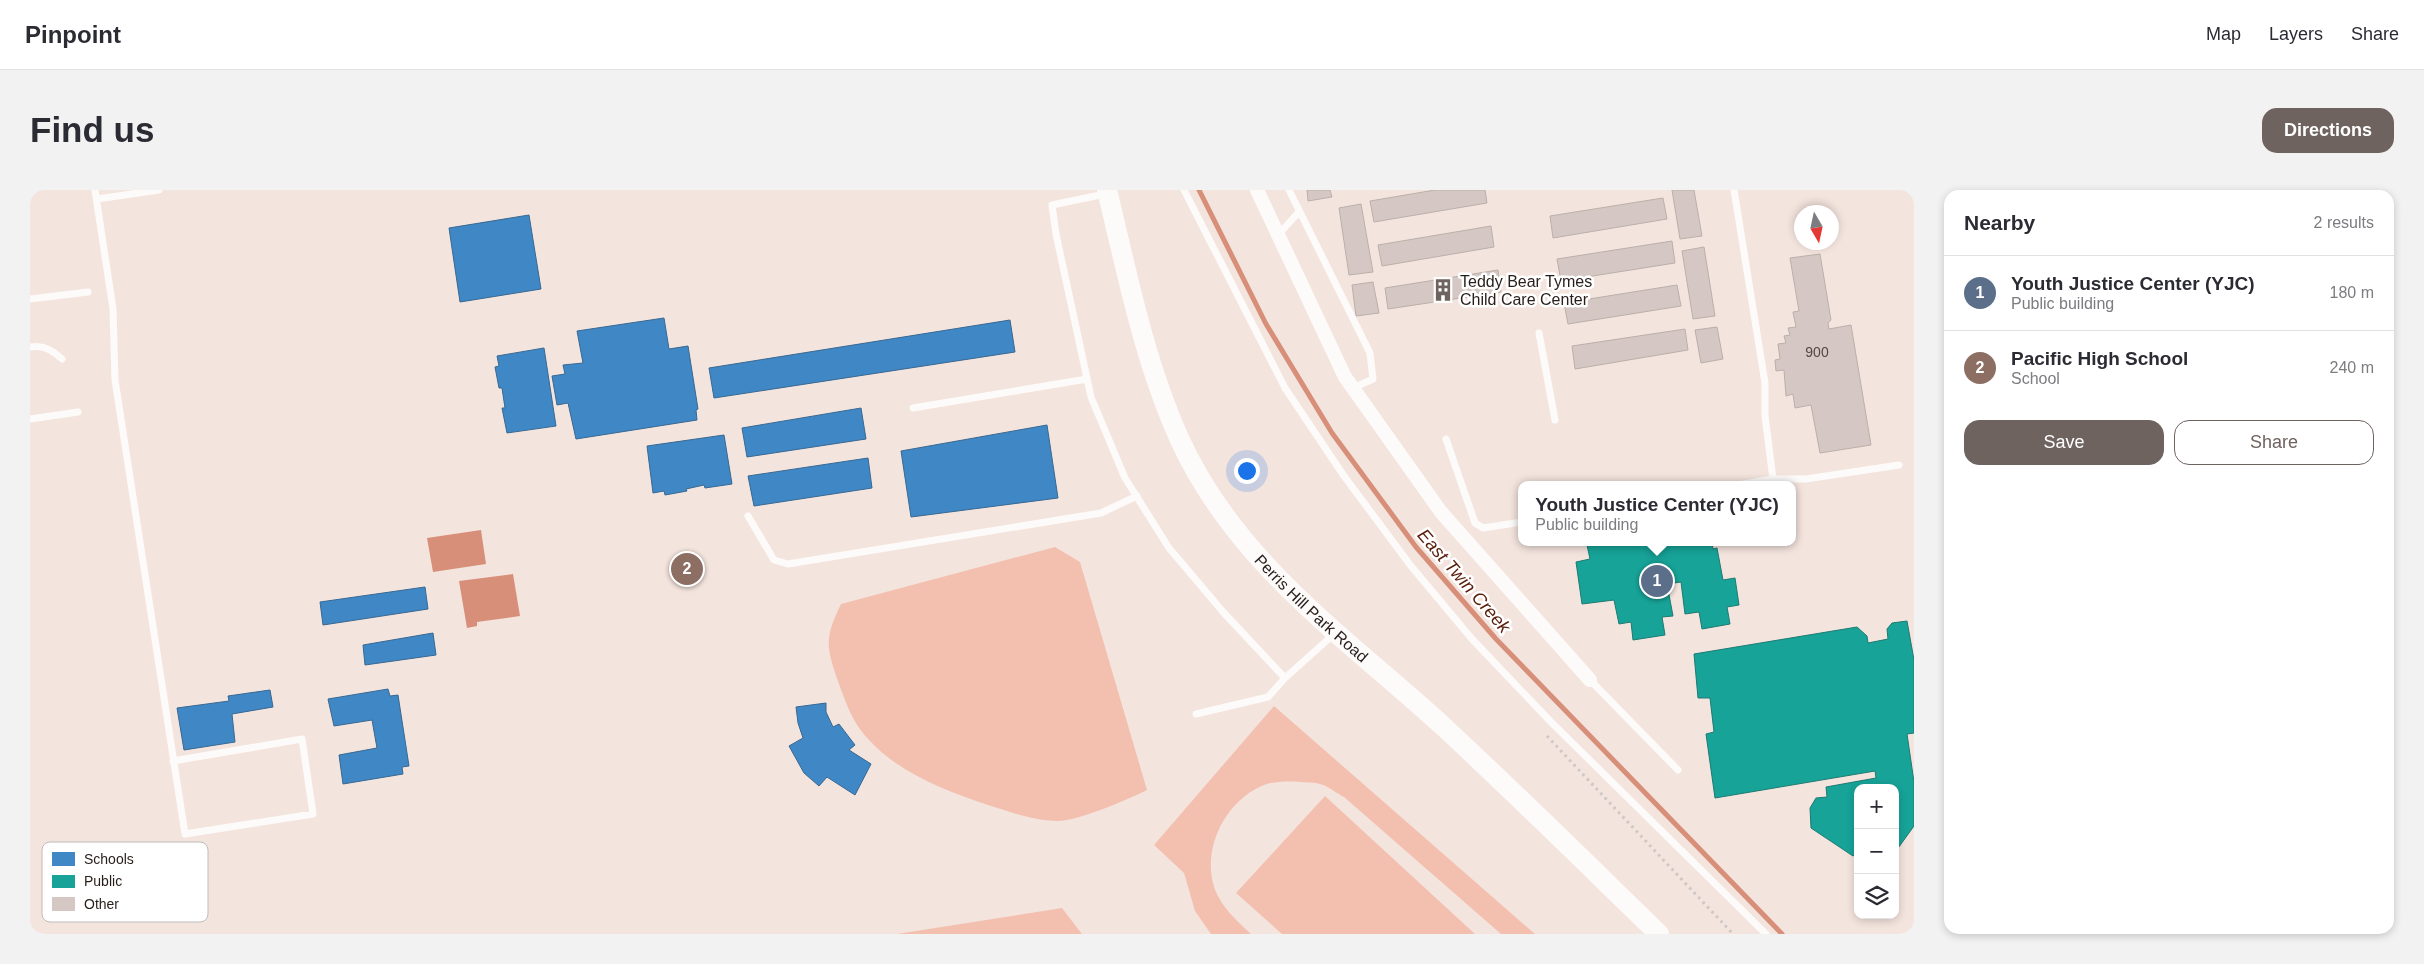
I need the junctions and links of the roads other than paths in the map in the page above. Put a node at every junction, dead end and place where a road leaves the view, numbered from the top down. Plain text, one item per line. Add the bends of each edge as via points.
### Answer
1 (96, 190) edge
2 (159, 190) edge
3 (1184, 190) edge
4 (1257, 190) edge
5 (1289, 190) edge
6 (1734, 190) edge
7 (1108, 192) edge
8 (97, 200) junction
9 (1298, 213) junction
10 (1278, 235) junction
11 (88, 292) dead end
12 (30, 299) edge
13 (1539, 333) dead end
14 (30, 347) edge
15 (62, 359) dead end
16 (1087, 379) junction
17 (1353, 388) junction
18 (913, 408) dead end
19 (78, 412) dead end
20 (30, 419) edge
21 (1556, 420) dead end
22 (1446, 439) dead end
23 (1899, 466) dead end
24 (1774, 479) junction
25 (1762, 481) edge
26 (1137, 496) junction
27 (748, 516) dead end
28 (1518, 523) edge
29 (1336, 632) junction
30 (1285, 678) junction
31 (1590, 680) joint
32 (1196, 714) dead end
33 (174, 762) junction
34 (1678, 770) dead end
35 (1659, 934) edge
36 (1766, 934) edge

1 - 8 lane
2 - 8 lane
3 - 36 lane via 1285,388 1410,566 1472,639 1550,722
4 - 10 street
5 - 9 lane
6 - 24 lane via 1765,383 1765,416
7 - 16 lane via 1052,205
7 - 29 street, Perris Hill Park Road via 1156,378 1179,439 1210,493 1253,553
8 - 33 lane via 113,309 115,380
9 - 10 lane
9 - 17 lane via 1370,353 1374,379
10 - 17 street
11 - 12 lane
13 - 21 lane
14 - 15 lane via 52,349
16 - 18 lane
16 - 26 lane via 1101,424 1125,478
17 - 31 street via 1441,512
19 - 20 lane
22 - 28 lane via 1475,523 1483,528
23 - 24 lane via 1806,479
24 - 25 lane
26 - 27 lane via 1101,513 788,564 774,560
26 - 30 lane via 1169,548 1224,614
29 - 30 lane
29 - 35 street, Perris Hill Park Road via 1444,728
30 - 32 lane via 1268,697
31 - 34 lane
33 - 33 lane via 185,834 313,814 302,739

